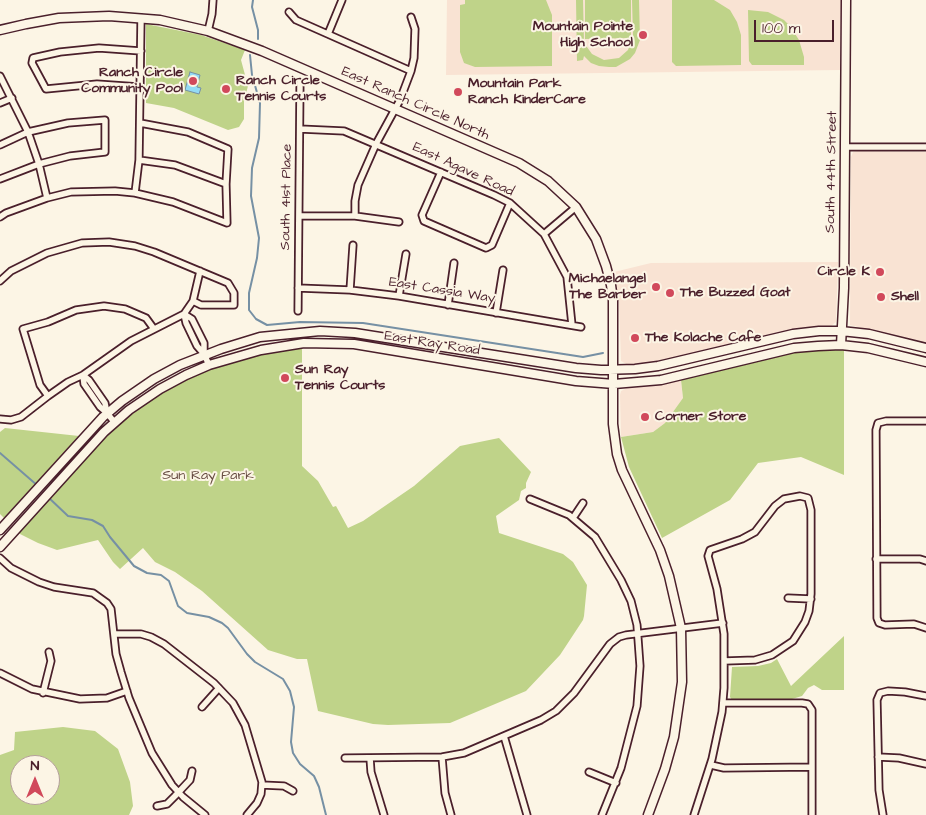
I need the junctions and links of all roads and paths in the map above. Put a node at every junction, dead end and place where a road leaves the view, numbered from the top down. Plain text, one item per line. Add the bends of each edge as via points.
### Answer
1 (213, 0) edge
2 (342, 0) edge
3 (846, 0) edge
4 (289, 12) dead end
5 (411, 17) dead end
6 (141, 18) junction
7 (0, 30) edge
8 (208, 31) junction
9 (328, 34) junction
10 (141, 51) junction
11 (411, 70) junction
12 (0, 76) edge
13 (300, 83) dead end
14 (140, 87) junction
15 (12, 98) junction
16 (0, 103) edge
17 (395, 109) junction
18 (140, 124) junction
19 (300, 130) junction
20 (28, 132) junction
21 (376, 144) junction
22 (0, 145) edge
23 (845, 147) junction
24 (926, 147) edge
25 (139, 160) junction
26 (39, 164) junction
27 (441, 172) junction
28 (0, 179) edge
29 (226, 184) junction
30 (135, 194) junction
31 (48, 198) junction
32 (510, 203) junction
33 (576, 207) junction
34 (299, 216) junction
35 (355, 216) junction
36 (0, 217) edge
37 (399, 222) dead end
38 (544, 234) junction
39 (354, 245) dead end
40 (406, 254) dead end
41 (454, 263) dead end
42 (503, 270) dead end
43 (200, 271) junction
44 (0, 282) edge
45 (298, 288) junction
46 (350, 290) junction
47 (398, 296) junction
48 (193, 301) junction
49 (448, 305) junction
50 (298, 311) dead end
51 (496, 313) junction
52 (184, 314) junction
53 (572, 325) junction
54 (581, 327) dead end
55 (154, 329) junction
56 (841, 331) junction
57 (841, 345) junction
58 (926, 348) edge
59 (480, 353) junction
60 (204, 354) junction
61 (926, 362) edge
62 (478, 364) junction
63 (209, 365) junction
64 (83, 375) junction
65 (614, 377) junction
66 (48, 396) junction
67 (107, 413) junction
68 (0, 419) edge
69 (926, 421) edge
70 (115, 422) junction
71 (530, 499) dead end
72 (583, 503) dead end
73 (573, 518) junction
74 (0, 530) edge
75 (0, 546) edge
76 (0, 558) edge
77 (876, 559) junction
78 (926, 561) edge
79 (788, 598) dead end
80 (811, 599) junction
81 (723, 623) junction
82 (681, 628) junction
83 (926, 628) edge
84 (638, 633) junction
85 (114, 634) junction
86 (49, 652) dead end
87 (725, 661) junction
88 (0, 673) edge
89 (219, 688) junction
90 (127, 691) junction
91 (43, 693) junction
92 (926, 696) edge
93 (723, 703) junction
94 (202, 707) dead end
95 (504, 736) junction
96 (442, 757) junction
97 (878, 757) junction
98 (345, 758) dead end
99 (370, 758) junction
100 (926, 764) edge
101 (710, 765) junction
102 (812, 767) junction
103 (192, 771) dead end
104 (589, 772) dead end
105 (616, 782) junction
106 (262, 785) junction
107 (293, 791) dead end
108 (178, 792) junction
109 (157, 806) dead end
110 (206, 815) edge
111 (247, 815) edge
112 (384, 815) edge
113 (452, 815) edge
114 (527, 815) edge
115 (602, 815) edge
116 (648, 815) edge
117 (694, 815) edge
118 (812, 815) edge
119 (883, 815) edge

1 - 8 street
2 - 9 street
3 - 23 main road, South 44th Street
4 - 9 street via 296,20
5 - 11 street via 415,29
6 - 7 main road, East Ranch Circle North via 76,17
6 - 8 main road, East Ranch Circle North
6 - 10 street
8 - 17 main road, East Ranch Circle North
9 - 11 street
10 - 14 street
10 - 14 street via 99,48 60,52 33,58 32,63 46,89 97,84
11 - 17 street
12 - 15 street
13 - 19 street, South 41st Place
14 - 18 street
15 - 16 street
15 - 20 street
17 - 21 street
17 - 33 main road, East Ranch Circle North via 529,168
18 - 25 street
18 - 29 street via 188,132 228,149
19 - 21 street, East Agave Road via 344,131
19 - 34 street, South 41st Place
20 - 22 street
20 - 26 street
20 - 26 street via 68,123 105,120 105,152
21 - 27 street, East Agave Road
21 - 35 street via 358,185
23 - 24 street
23 - 56 main road, South 44th Street
25 - 29 street via 175,165
25 - 30 street
26 - 28 street
26 - 31 street
27 - 32 street, East Agave Road
27 - 32 street via 422,215 424,221 486,248 492,245
29 - 30 street via 227,223 172,202
30 - 31 street via 93,190
31 - 36 street
32 - 38 street, East Agave Road
33 - 38 street
33 - 65 main road, East Ranch Circle North via 596,239 606,266 613,300
34 - 35 street
34 - 45 street, South 41st Place
35 - 37 street
38 - 53 street, East Agave Road via 567,277
39 - 46 street
40 - 47 street
41 - 49 street
42 - 51 street
43 - 44 street via 135,246 109,242 82,243 48,253 11,270
43 - 48 street
43 - 48 street via 228,283 234,293 234,304
45 - 46 street, East Cassia Way
45 - 50 street, South 41st Place
46 - 47 street, East Cassia Way
47 - 49 street, East Cassia Way
48 - 52 street
49 - 51 street, East Cassia Way
51 - 53 street, East Cassia Way
52 - 55 street
52 - 60 street via 192,319 204,343
53 - 54 street, East Cassia Way
55 - 64 street
55 - 66 street via 146,318 125,309 104,306 76,310 23,329 40,385
56 - 57 main road, South 44th Street
56 - 58 main road, East Ray Road via 869,334
56 - 65 main road, East Ray Road via 792,334
57 - 61 main road, East Ray Road
57 - 65 main road, East Ray Road via 794,348 661,380
59 - 60 main road, East Ray Road via 355,333 320,331 260,337
59 - 62 main road
59 - 65 main road, East Ray Road
60 - 63 street
60 - 67 main road, East Ray Road via 154,379
62 - 63 main road, East Ray Road via 354,344 304,343 261,350
62 - 65 main road, East Ray Road via 576,381
63 - 70 main road, East Ray Road via 160,389
64 - 66 street
64 - 67 street via 84,384
65 - 82 main road, East Ranch Circle North via 613,424 617,454 670,576
66 - 68 street via 21,417
67 - 70 street
67 - 74 main road, East Ray Road
69 - 77 street via 878,423
70 - 75 main road, East Ray Road
71 - 73 street
72 - 73 street
73 - 84 street via 595,537 617,572 631,601
76 - 85 street via 11,568 39,582 98,595 111,609
77 - 78 street
77 - 83 street via 879,623 914,624
79 - 80 street
80 - 81 street via 811,510 808,498 800,496 784,499 775,506 754,532 710,550 708,556
80 - 87 street via 798,635 777,653 755,660
81 - 82 street
81 - 87 street
82 - 84 street
82 - 116 main road, East Ranch Circle North via 682,682 676,728
84 - 95 street via 619,637 610,644 574,693 556,711
84 - 105 street via 637,706
85 - 89 street via 134,633 151,637
85 - 90 street
86 - 91 street via 51,661
87 - 93 street
88 - 91 street
89 - 94 street
89 - 106 street via 233,703 245,725
90 - 91 street via 94,700
90 - 108 street via 152,753
92 - 97 street via 880,692 877,700
93 - 101 street
93 - 102 street via 808,704 812,710
95 - 96 street via 464,753
95 - 114 street
96 - 99 street
96 - 113 street via 445,793
97 - 100 street
97 - 119 street
98 - 99 street
99 - 112 street
101 - 102 street via 724,768
101 - 117 street
102 - 118 street
103 - 108 street via 190,780
104 - 105 street
105 - 115 street
106 - 107 street via 284,786
106 - 111 street via 257,803
108 - 109 street via 167,804
108 - 110 street

